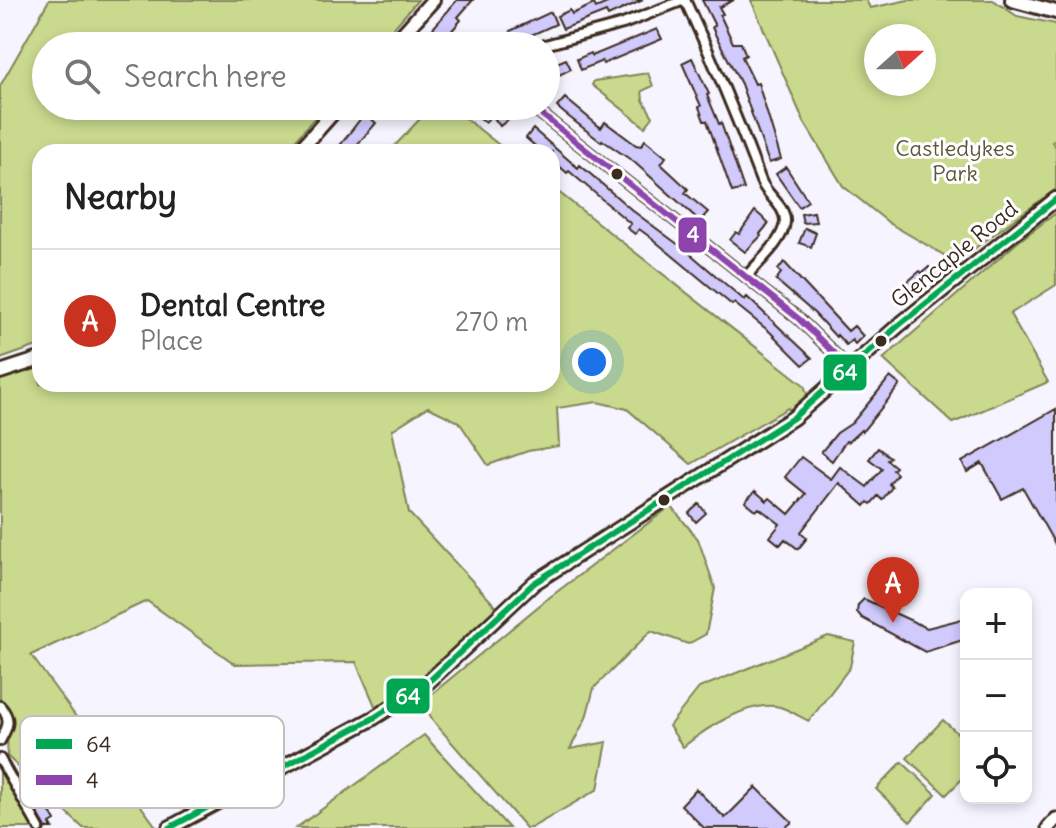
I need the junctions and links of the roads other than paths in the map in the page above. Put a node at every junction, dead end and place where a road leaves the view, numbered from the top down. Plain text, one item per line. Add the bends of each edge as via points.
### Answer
1 (433, 0) edge
2 (684, 0) edge
3 (1012, 0) edge
4 (1056, 12) edge
5 (404, 32) edge
6 (560, 41) edge
7 (327, 120) edge
8 (549, 120) edge
9 (305, 144) edge
10 (1056, 199) edge
11 (746, 277) junction
12 (32, 362) edge
13 (850, 369) junction
14 (0, 372) edge
15 (0, 706) edge
16 (0, 741) edge
17 (0, 759) edge
18 (284, 766) edge
19 (20, 794) edge
20 (28, 808) edge
21 (206, 808) edge
22 (1056, 819) edge
23 (39, 828) edge
24 (169, 828) edge
25 (1048, 828) edge

1 - 5 main road
2 - 6 street
2 - 11 street via 727,91 764,189 785,213 781,234
3 - 4 main road
7 - 9 main road
8 - 11 street
10 - 13 main road, Glencaple Road
11 - 13 street
12 - 14 main road
13 - 18 main road, Glencaple Road via 793,418 534,583 424,686
15 - 16 street via 9,720
17 - 19 street
20 - 23 street
21 - 24 main road, Glencaple Road
22 - 25 street

